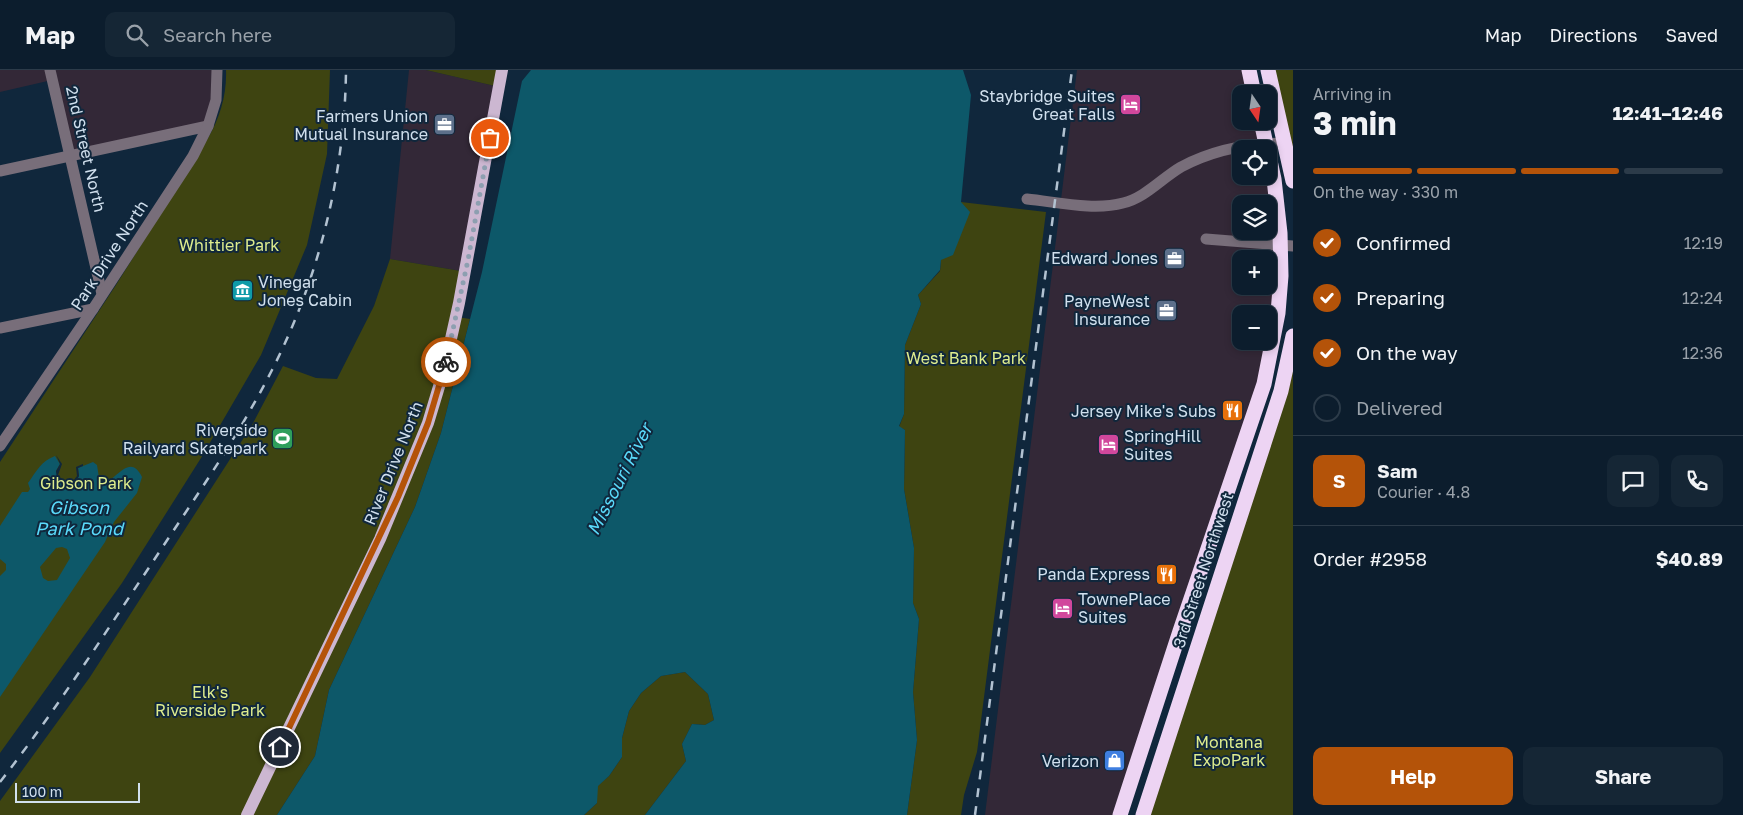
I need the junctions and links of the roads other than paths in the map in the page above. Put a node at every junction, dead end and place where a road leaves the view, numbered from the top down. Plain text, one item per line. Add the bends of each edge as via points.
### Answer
1 (50, 70) edge
2 (217, 70) edge
3 (502, 70) edge
4 (1249, 70) edge
5 (1268, 70) edge
6 (1252, 85) edge
7 (208, 126) junction
8 (1285, 143) junction
9 (1277, 146) edge
10 (1232, 148) edge
11 (70, 155) junction
12 (0, 171) edge
13 (1293, 181) edge
14 (1275, 185) edge
15 (1027, 199) dead end
16 (1206, 239) dead end
17 (1287, 246) edge
18 (102, 294) junction
19 (93, 309) junction
20 (0, 328) edge
21 (1293, 336) edge
22 (0, 446) edge
23 (247, 815) edge
24 (1120, 815) edge
25 (1143, 815) edge

1 - 11 street, 2nd Street North
2 - 7 street, Park Drive North via 216,100
3 - 23 main road, River Drive North via 464,277 444,370 428,423 380,539
4 - 6 highway
5 - 8 highway
7 - 11 street
7 - 18 street, Park Drive North via 193,156
8 - 9 street
8 - 13 highway
10 - 15 street via 1182,167 1136,198 1123,203 1104,206
11 - 12 street
11 - 18 street, 2nd Street North
14 - 17 highway, 3rd Street Northwest
16 - 17 street
17 - 24 highway, 3rd Street Northwest via 1264,384
18 - 19 street, Park Drive North
19 - 20 street
19 - 22 street, Park Drive North
21 - 25 highway, 3rd Street Northwest via 1281,391

